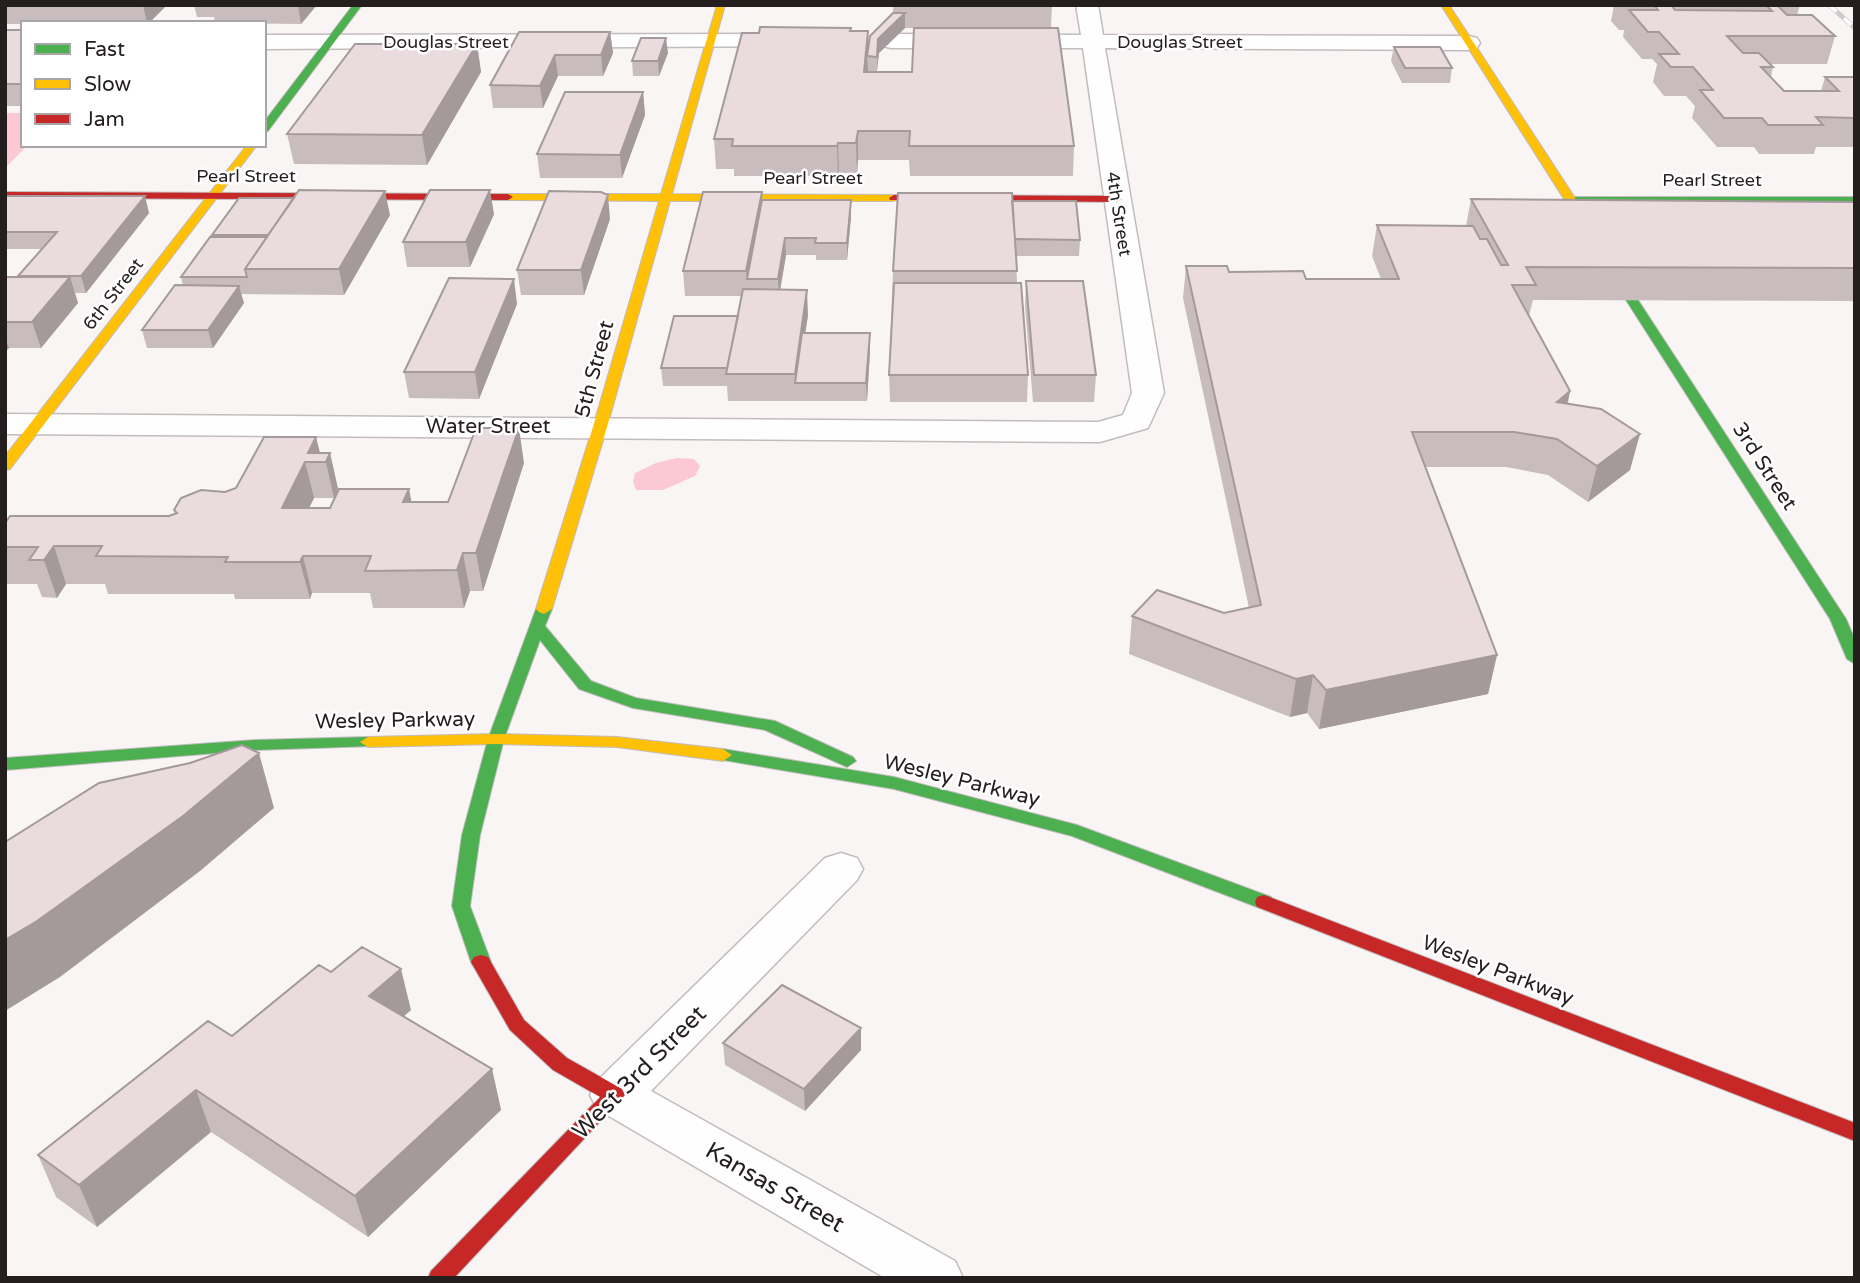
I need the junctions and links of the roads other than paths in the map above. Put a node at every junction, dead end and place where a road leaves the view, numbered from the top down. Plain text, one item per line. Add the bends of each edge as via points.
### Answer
1 (358, 5) edge
2 (721, 5) edge
3 (1087, 5) edge
4 (1445, 5) edge
5 (710, 40) junction
6 (809, 41) edge
7 (880, 41) edge
8 (266, 42) edge
9 (1093, 42) junction
10 (330, 43) junction
11 (1469, 43) junction
12 (266, 126) edge
13 (250, 147) edge
14 (5, 194) edge
15 (214, 195) junction
16 (664, 197) junction
17 (1116, 199) junction
18 (1569, 200) junction
19 (1855, 200) edge
20 (1590, 231) edge
21 (1632, 300) edge
22 (1137, 421) joint
23 (5, 424) edge
24 (37, 424) junction
25 (600, 427) junction
26 (5, 466) edge
27 (538, 627) junction
28 (1855, 659) edge
29 (496, 739) junction
30 (5, 764) edge
31 (894, 783) junction
32 (841, 869) dead end
33 (615, 1095) junction
34 (1855, 1132) edge
35 (439, 1278) edge
36 (935, 1278) edge

1 - 10 main road
2 - 5 main road, 5th Street
3 - 9 street, 4th Street
4 - 11 main road
5 - 6 street, Douglas Street
5 - 10 street, Douglas Street
5 - 16 main road, 5th Street
7 - 9 street, Douglas Street
8 - 10 street, Douglas Street
9 - 11 street, Douglas Street
9 - 17 street, 4th Street
10 - 12 main road
11 - 18 main road
13 - 15 main road, 6th Street
14 - 15 main road, Pearl Street
15 - 16 main road, Pearl Street
15 - 24 main road, 6th Street
16 - 17 main road, Pearl Street
16 - 25 main road, 5th Street
17 - 22 street, 4th Street via 1148,393
18 - 19 main road, Pearl Street
18 - 20 main road
21 - 28 main road, 3rd Street via 1838,619
22 - 25 street, Water Street via 1100,432
23 - 24 street, Water Street
24 - 25 street, Water Street
24 - 26 main road, 6th Street
25 - 27 main road, 5th Street
27 - 29 main road, 5th Street
27 - 31 main road via 585,685 633,703 769,725
29 - 30 main road, Wesley Parkway via 269,744
29 - 31 main road, Wesley Parkway via 617,742
29 - 33 main road, 5th Street via 471,835 461,906 485,972 517,1025 560,1064
31 - 34 main road, Wesley Parkway via 1077,831
32 - 33 street, West 3rd Street
33 - 35 main road, West 3rd Street
33 - 36 street, Kansas Street

